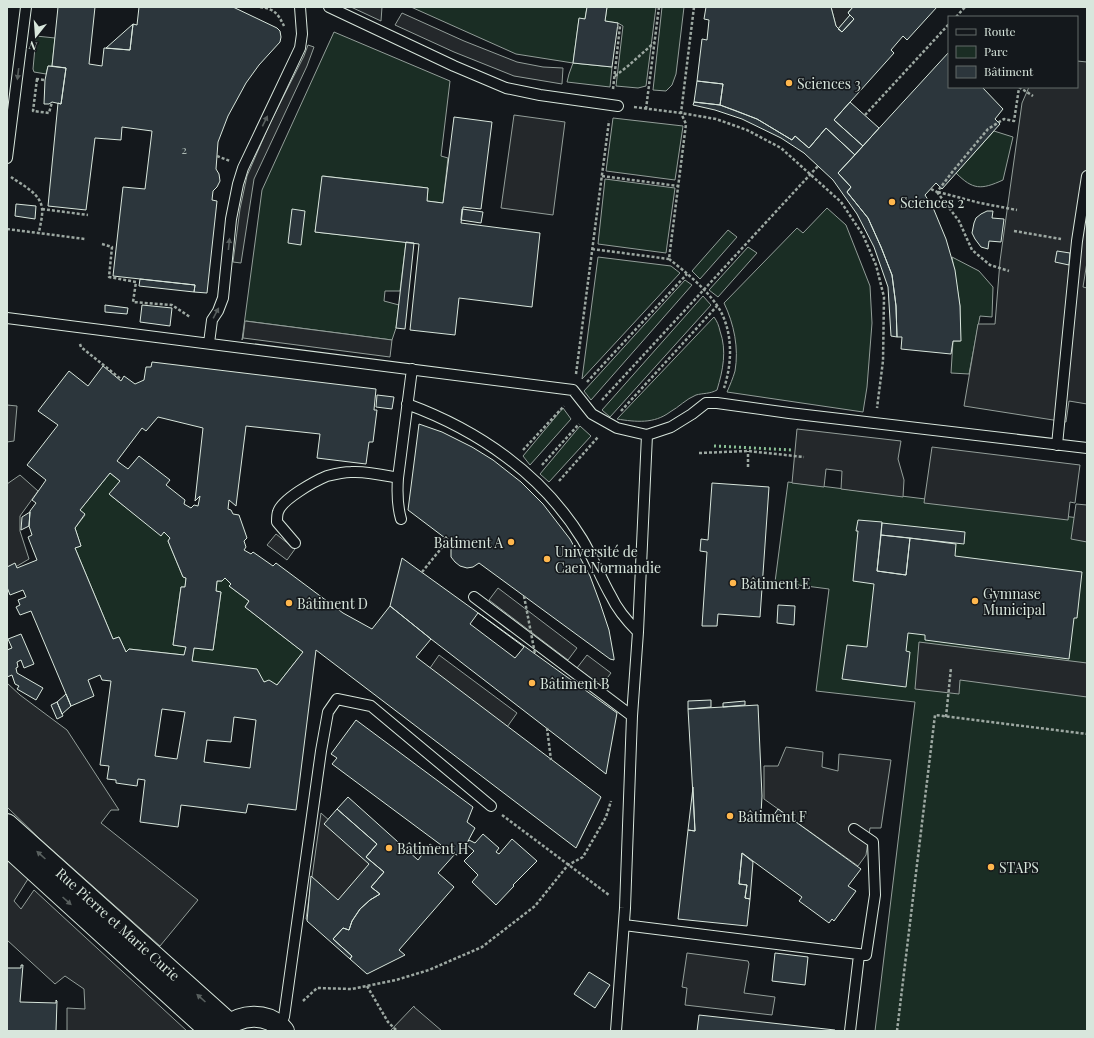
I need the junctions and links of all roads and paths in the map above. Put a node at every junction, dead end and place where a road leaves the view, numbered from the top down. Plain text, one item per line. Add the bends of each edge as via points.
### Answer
1 (26, 7) edge
2 (260, 7) edge
3 (300, 7) edge
4 (329, 7) edge
5 (659, 7) edge
6 (694, 7) edge
7 (965, 7) edge
8 (957, 16) edge
9 (617, 26) dead end
10 (948, 26) edge
11 (285, 29) dead end
12 (655, 42) junction
13 (614, 76) junction
14 (45, 80) dead end
15 (1019, 88) edge
16 (1021, 88) edge
17 (612, 90) dead end
18 (1033, 96) dead end
19 (52, 102) dead end
20 (618, 106) joint
21 (646, 109) junction
22 (681, 113) junction
23 (865, 115) dead end
24 (610, 118) dead end
25 (217, 156) dead end
26 (7, 158) edge
27 (231, 160) dead end
28 (818, 166) dead end
29 (810, 174) junction
30 (602, 176) junction
31 (1087, 176) edge
32 (11, 177) dead end
33 (678, 186) junction
34 (930, 189) dead end
35 (937, 192) junction
36 (42, 209) junction
37 (1017, 210) dead end
38 (88, 215) dead end
39 (7, 230) edge
40 (1014, 231) dead end
41 (39, 233) junction
42 (1056, 238) dead end
43 (85, 239) dead end
44 (102, 244) dead end
45 (592, 249) junction
46 (669, 259) junction
47 (1009, 272) dead end
48 (687, 274) junction
49 (704, 289) junction
50 (717, 306) junction
51 (190, 317) dead end
52 (7, 318) edge
53 (80, 342) dead end
54 (210, 343) junction
55 (412, 369) junction
56 (122, 380) dead end
57 (574, 392) junction
58 (717, 403) junction
59 (407, 404) junction
60 (591, 412) junction
61 (875, 422) junction
62 (610, 424) junction
63 (647, 435) junction
64 (1057, 444) junction
65 (1087, 448) edge
66 (748, 451) junction
67 (699, 453) dead end
68 (804, 457) dead end
69 (513, 461) junction
70 (748, 467) dead end
71 (531, 477) junction
72 (398, 478) junction
73 (548, 494) junction
74 (401, 519) dead end
75 (448, 540) dead end
76 (295, 543) dead end
77 (422, 572) dead end
78 (524, 596) dead end
79 (474, 597) dead end
80 (638, 632) junction
81 (535, 654) dead end
82 (951, 668) dead end
83 (632, 716) junction
84 (946, 717) junction
85 (546, 728) dead end
86 (1087, 734) edge
87 (551, 760) dead end
88 (491, 806) joint
89 (606, 817) dead end
90 (7, 824) edge
91 (854, 829) dead end
92 (7, 846) edge
93 (568, 865) junction
94 (625, 908) junction
95 (624, 925) junction
96 (859, 954) junction
97 (367, 986) junction
98 (281, 1023) edge
99 (226, 1027) edge
100 (210, 1031) edge
101 (397, 1031) edge
102 (616, 1031) edge
103 (850, 1031) edge
104 (897, 1031) edge

1 -> 26 lane
2 - 11 path via 269,8 278,14
54 -> 3 lane via 212,320 223,298 238,184 300,48
4 - 20 lane via 506,88
5 - 12 path
6 - 22 path
7 - 8 path
9 - 13 path via 620,26
10 - 23 path
12 - 13 path
12 - 21 path
13 - 17 path
14 - 19 path via 38,80 33,111 49,113
15 - 35 path via 1014,121 1004,119 988,129
16 - 18 path
20 - 21 path
21 - 22 path
22 - 29 path via 716,119 747,130 781,148
22 - 33 path via 686,124
24 - 30 path
25 - 27 path
28 - 29 path
29 - 49 path
29 - 61 path via 841,202 863,234 876,266 884,297 883,361
30 - 33 path
30 - 45 path
31 - 64 lane via 1077,242
32 - 36 path via 31,191 40,201
33 - 46 path
34 - 35 path
35 - 37 path
35 - 47 path via 959,222 972,250 990,265
36 - 38 path
36 - 41 path
39 - 41 path
40 - 42 path
41 - 43 path
44 - 51 path via 112,246 109,277 136,282 133,302 172,305
45 - 46 path
45 - 57 path
46 - 48 path
48 - 49 path
48 - 57 path
49 - 50 path
49 - 60 path
50 - 58 path via 729,335 730,358 724,387
50 - 62 path
52 - 54 lane
53 - 56 path via 81,347
54 - 55 lane
55 - 57 lane
55 - 59 lane
57 - 60 lane
57 - 69 path
58 - 61 lane
58 - 63 lane via 706,403 671,426
59 - 69 lane via 468,431
59 - 72 lane
60 - 62 lane
60 - 71 path
61 - 64 lane
62 - 63 lane
62 - 73 path
63 - 80 lane
64 - 65 lane
66 - 67 path
66 - 68 path
66 - 70 path
69 - 71 lane
71 - 73 lane
72 - 74 lane via 396,497
72 - 76 lane via 351,472 337,473 300,491 285,502 278,512 277,522
73 - 80 lane via 581,538 611,597
75 - 77 path
78 - 81 path, bridge
79 - 83 lane
80 - 83 lane
82 - 84 path
83 - 94 lane
84 - 86 path
84 - 104 path via 935,715
85 - 87 path
88 - 93 path
88 - 98 lane via 371,706 337,699 328,712 321,750
89 - 93 path via 582,857
99 -> 90 street, Rue Pierre et Marie Curie
91 - 96 lane via 873,842 875,895 866,955
92 -> 100 street, Rue Pierre et Marie Curie
93 - 94 path
93 - 97 path via 535,906 482,947 429,970
94 - 95 lane
95 - 96 lane
95 - 102 lane
96 - 103 lane
97 - 98 path via 317,988 298,1005 291,1017
97 - 101 path via 388,1022
98 - 99 street, Rue Pierre et Marie Curie via 251,1016 240,1018

